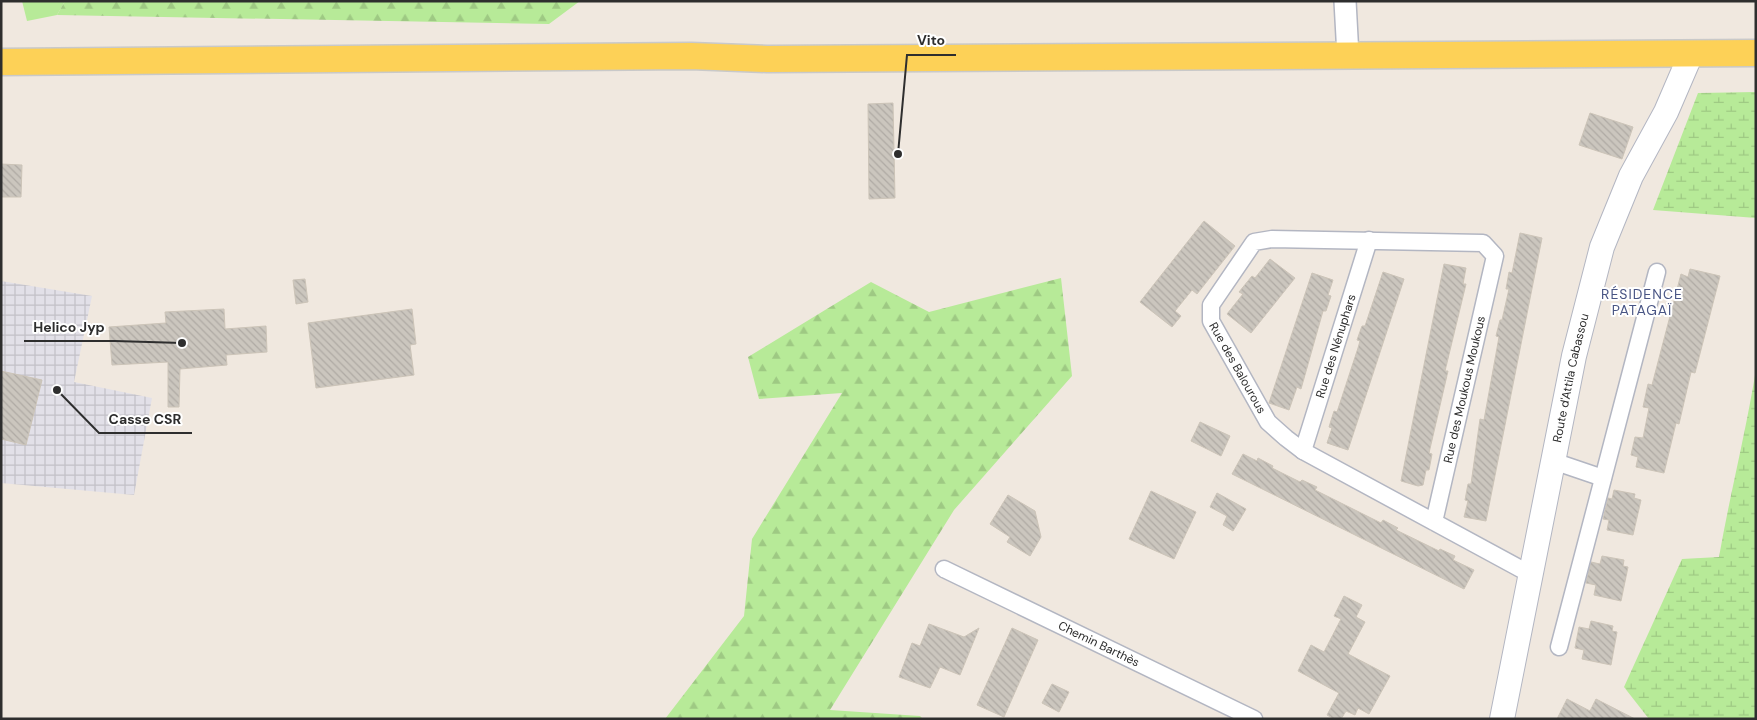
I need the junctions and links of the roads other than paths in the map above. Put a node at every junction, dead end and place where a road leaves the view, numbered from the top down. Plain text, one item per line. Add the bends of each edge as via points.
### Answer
1 (1345, 1) edge
2 (1756, 53) edge
3 (1691, 54) junction
4 (1348, 56) junction
5 (1, 62) edge
6 (1369, 240) junction
7 (1495, 256) joint
8 (1657, 272) dead end
9 (1303, 451) junction
10 (1553, 461) junction
11 (1603, 478) junction
12 (1434, 522) junction
13 (944, 569) dead end
14 (1530, 574) junction
15 (1559, 647) dead end
16 (1254, 719) edge
17 (1502, 719) edge

1 - 4 street
2 - 3 main road
3 - 4 main road
3 - 10 main road, Route d'Attila Cabassou via 1666,112 1631,176 1602,247 1574,356
4 - 5 main road via 767,59 691,56
6 - 7 street, Rue des Balourous via 1484,243
6 - 9 street, Rue des Nénuphars
6 - 9 street, Rue des Balourous via 1272,239 1254,242 1211,305 1211,321 1268,422
7 - 12 street, Rue des Moukous Moukous
8 - 11 street
9 - 12 street, Rue des Balourous
10 - 11 street
10 - 14 main road, Route d'Attila Cabassou
11 - 15 street
12 - 14 street, Rue des Balourous
13 - 16 street, Chemin Barthès
14 - 17 main road, Route d'Attila Cabassou

